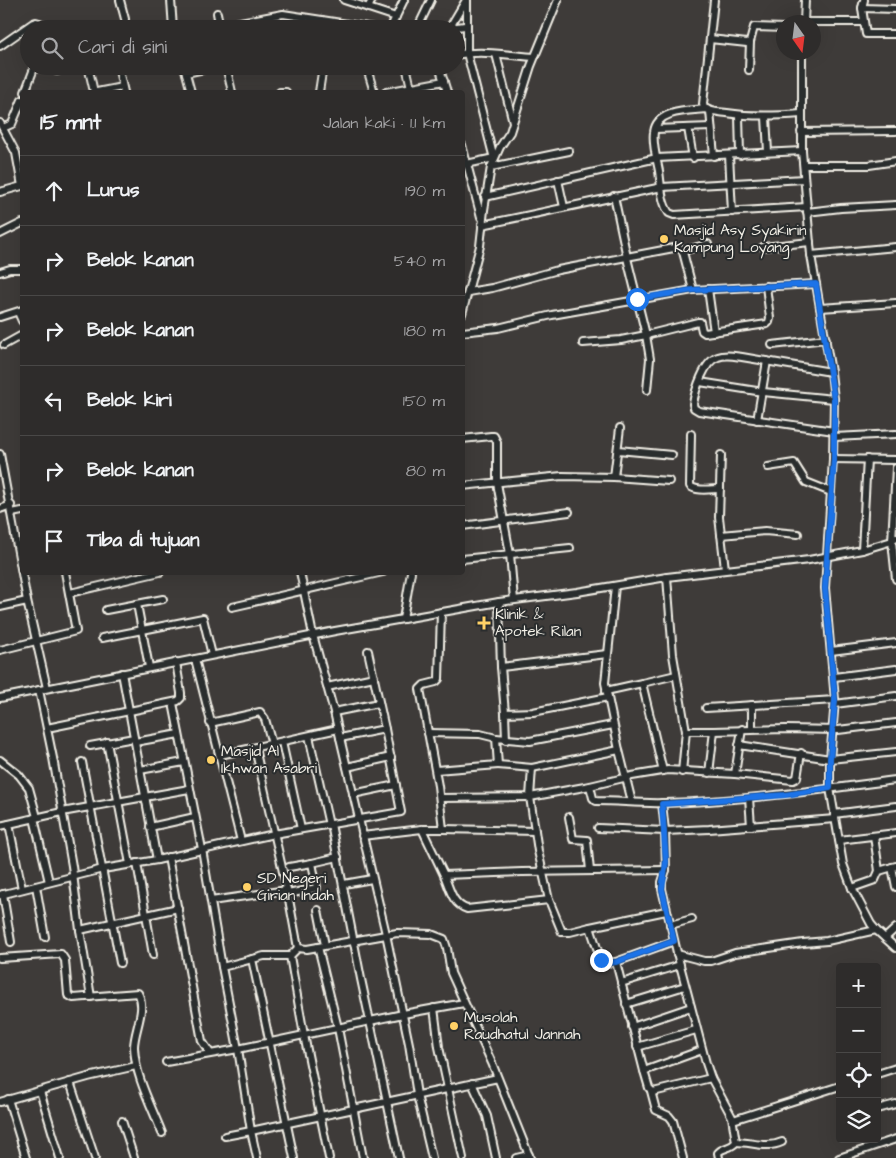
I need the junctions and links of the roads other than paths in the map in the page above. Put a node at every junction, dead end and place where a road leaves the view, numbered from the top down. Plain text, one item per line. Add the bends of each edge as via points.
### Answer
1 (120, 0) edge
2 (170, 0) edge
3 (344, 0) edge
4 (372, 0) edge
5 (404, 0) edge
6 (430, 0) edge
7 (466, 0) edge
8 (558, 0) edge
9 (714, 0) edge
10 (805, 0) edge
11 (864, 0) edge
12 (368, 8) junction
13 (862, 8) junction
14 (896, 8) edge
15 (217, 13) dead end
16 (804, 15) edge
17 (396, 17) junction
18 (124, 19) dead end
19 (172, 20) edge
20 (218, 20) edge
21 (256, 20) edge
22 (322, 20) edge
23 (394, 20) edge
24 (421, 20) edge
25 (454, 20) edge
26 (821, 22) edge
27 (863, 22) junction
28 (465, 26) joint
29 (776, 28) edge
30 (20, 31) edge
31 (896, 34) edge
32 (710, 39) junction
33 (1, 41) edge
34 (750, 42) junction
35 (467, 53) junction
36 (496, 54) junction
37 (534, 57) junction
38 (802, 60) edge
39 (749, 70) dead end
40 (32, 75) edge
41 (90, 75) edge
42 (120, 75) edge
43 (186, 75) edge
44 (228, 75) edge
45 (321, 75) edge
46 (369, 75) edge
47 (408, 75) edge
48 (442, 75) edge
49 (444, 81) junction
50 (26, 90) edge
51 (94, 90) edge
52 (123, 90) edge
53 (190, 90) edge
54 (232, 90) edge
55 (318, 90) edge
56 (373, 90) edge
57 (411, 90) edge
58 (446, 90) edge
59 (20, 105) edge
60 (708, 110) junction
61 (801, 114) junction
62 (739, 115) junction
63 (766, 117) junction
64 (513, 123) junction
65 (1, 126) edge
66 (711, 127) junction
67 (688, 128) junction
68 (655, 129) junction
69 (896, 131) edge
70 (802, 132) junction
71 (569, 151) dead end
72 (802, 151) junction
73 (768, 152) junction
74 (740, 154) junction
75 (729, 155) junction
76 (714, 156) junction
77 (657, 158) junction
78 (693, 158) junction
79 (494, 159) junction
80 (896, 161) edge
81 (465, 164) edge
82 (804, 165) junction
83 (491, 167) junction
84 (20, 175) edge
85 (804, 178) junction
86 (558, 180) junction
87 (731, 184) junction
88 (20, 187) edge
89 (662, 187) junction
90 (0, 192) edge
91 (614, 196) junction
92 (485, 197) junction
93 (896, 205) edge
94 (564, 207) junction
95 (807, 209) junction
96 (732, 212) junction
97 (482, 223) junction
98 (20, 224) edge
99 (0, 234) edge
100 (810, 242) junction
101 (708, 244) dead end
102 (763, 247) dead end
103 (896, 247) edge
104 (682, 251) junction
105 (811, 255) junction
106 (626, 256) junction
107 (20, 269) edge
108 (0, 272) edge
109 (816, 284) junction
110 (766, 286) junction
111 (708, 289) junction
112 (693, 290) junction
113 (468, 292) junction
114 (637, 299) junction
115 (465, 303) edge
116 (896, 303) edge
117 (820, 308) junction
118 (20, 311) edge
119 (0, 317) edge
120 (465, 332) edge
121 (714, 332) junction
122 (646, 335) junction
123 (20, 336) edge
124 (826, 339) junction
125 (583, 343) dead end
126 (4, 345) dead end
127 (772, 346) dead end
128 (767, 361) junction
129 (831, 372) junction
130 (700, 382) junction
131 (647, 390) dead end
132 (763, 392) junction
133 (834, 399) junction
134 (757, 420) junction
135 (620, 428) dead end
136 (692, 434) dead end
137 (834, 434) junction
138 (896, 434) edge
139 (465, 439) edge
140 (618, 450) junction
141 (672, 455) dead end
142 (721, 455) dead end
143 (0, 458) edge
144 (834, 459) junction
145 (867, 459) junction
146 (896, 460) edge
147 (768, 467) dead end
148 (896, 468) edge
149 (614, 476) junction
150 (669, 481) dead end
151 (497, 483) junction
152 (465, 486) edge
153 (720, 489) junction
154 (832, 492) junction
155 (11, 505) junction
156 (0, 509) edge
157 (20, 511) edge
158 (569, 512) dead end
159 (12, 513) junction
160 (504, 520) junction
161 (465, 526) edge
162 (798, 534) dead end
163 (721, 535) junction
164 (894, 540) edge
165 (570, 548) dead end
166 (20, 549) edge
167 (862, 550) junction
168 (510, 554) junction
169 (826, 557) junction
170 (465, 559) edge
171 (725, 569) junction
172 (24, 575) edge
173 (66, 575) edge
174 (147, 575) edge
175 (301, 575) edge
176 (370, 575) edge
177 (410, 575) edge
178 (667, 577) junction
179 (896, 580) edge
180 (615, 586) junction
181 (304, 590) junction
182 (70, 593) junction
183 (163, 599) dead end
184 (514, 600) junction
185 (27, 601) junction
186 (499, 602) junction
187 (137, 604) junction
188 (0, 607) edge
189 (232, 607) dead end
190 (106, 610) dead end
191 (441, 612) junction
192 (403, 619) junction
193 (141, 630) junction
194 (313, 635) junction
195 (102, 638) dead end
196 (36, 642) junction
197 (896, 643) edge
198 (0, 650) edge
199 (368, 651) dead end
200 (831, 651) junction
201 (607, 654) junction
202 (212, 656) junction
203 (195, 659) junction
204 (176, 662) junction
205 (149, 667) junction
206 (501, 667) junction
207 (896, 669) edge
208 (122, 673) junction
209 (676, 675) junction
210 (374, 677) junction
211 (834, 677) junction
212 (642, 683) junction
213 (327, 687) junction
214 (46, 688) junction
215 (38, 690) junction
216 (607, 694) junction
217 (896, 696) edge
218 (0, 698) edge
219 (835, 702) junction
220 (173, 703) junction
221 (379, 703) junction
222 (752, 705) junction
223 (706, 708) dead end
224 (129, 711) junction
225 (334, 712) junction
226 (505, 713) junction
227 (210, 723) junction
228 (896, 723) edge
229 (613, 725) junction
230 (47, 728) junction
231 (338, 729) junction
232 (385, 729) junction
233 (742, 729) junction
234 (752, 729) junction
235 (832, 730) junction
236 (686, 731) junction
237 (714, 731) junction
238 (428, 733) junction
239 (179, 734) junction
240 (309, 736) junction
241 (340, 738) junction
242 (496, 738) junction
243 (134, 740) junction
244 (506, 740) junction
245 (107, 742) junction
246 (282, 742) junction
247 (272, 744) junction
248 (739, 745) junction
249 (90, 746) dead end
250 (254, 748) junction
251 (619, 750) junction
252 (896, 752) edge
253 (801, 753) junction
254 (220, 755) junction
255 (390, 757) junction
256 (830, 759) junction
257 (0, 760) edge
258 (82, 762) dead end
259 (184, 762) junction
260 (498, 765) junction
261 (347, 766) junction
262 (532, 768) junction
263 (140, 770) junction
264 (436, 770) junction
265 (663, 771) junction
266 (682, 772) junction
267 (709, 773) junction
268 (735, 774) junction
269 (626, 778) junction
270 (896, 780) edge
271 (396, 785) junction
272 (590, 786) junction
273 (830, 788) junction
274 (189, 789) junction
275 (353, 794) junction
276 (144, 797) junction
277 (440, 798) junction
278 (530, 798) junction
279 (749, 798) junction
280 (118, 802) junction
281 (632, 802) junction
282 (662, 804) junction
283 (91, 806) junction
284 (896, 806) edge
285 (62, 812) junction
286 (834, 816) junction
287 (35, 817) junction
288 (195, 817) junction
289 (569, 817) dead end
290 (358, 819) junction
291 (9, 824) junction
292 (330, 825) junction
293 (0, 826) edge
294 (751, 826) junction
295 (150, 827) junction
296 (598, 828) dead end
297 (301, 829) junction
298 (422, 829) junction
299 (443, 829) junction
300 (535, 830) junction
301 (664, 831) junction
302 (274, 834) junction
303 (896, 834) edge
304 (362, 836) junction
305 (874, 836) junction
306 (838, 840) junction
307 (241, 841) junction
308 (202, 849) junction
309 (168, 857) junction
310 (338, 857) junction
311 (157, 860) junction
312 (312, 863) junction
313 (134, 864) junction
314 (894, 867) edge
315 (289, 868) dead end
316 (103, 869) junction
317 (590, 870) junction
318 (666, 870) junction
319 (879, 871) junction
320 (542, 872) junction
321 (444, 875) junction
322 (73, 876) junction
323 (372, 879) junction
324 (49, 882) junction
325 (344, 884) junction
326 (36, 886) junction
327 (896, 887) edge
328 (852, 888) junction
329 (22, 889) junction
330 (287, 892) junction
331 (1, 895) edge
332 (549, 900) junction
333 (211, 901) junction
334 (178, 908) junction
335 (318, 910) dead end
336 (666, 911) junction
337 (146, 915) junction
338 (692, 919) dead end
339 (113, 922) junction
340 (670, 925) junction
341 (590, 927) junction
342 (896, 928) edge
343 (80, 930) junction
344 (876, 930) junction
345 (386, 934) junction
346 (45, 937) dead end
347 (885, 938) junction
348 (354, 940) junction
349 (674, 941) junction
350 (11, 942) dead end
351 (325, 945) junction
352 (318, 947) junction
353 (298, 948) junction
354 (896, 948) edge
355 (677, 954) junction
356 (153, 955) dead end
357 (290, 956) junction
358 (0, 958) edge
359 (252, 959) junction
360 (616, 962) junction
361 (120, 963) dead end
362 (680, 966) junction
363 (222, 967) junction
364 (621, 982) junction
365 (685, 986) junction
366 (91, 997) junction
367 (464, 1002) junction
368 (626, 1004) junction
369 (691, 1007) junction
370 (434, 1008) junction
371 (403, 1014) junction
372 (371, 1021) junction
373 (632, 1027) junction
374 (338, 1028) junction
375 (696, 1030) junction
376 (304, 1035) junction
377 (270, 1042) junction
378 (637, 1046) junction
379 (238, 1049) junction
380 (702, 1050) junction
381 (210, 1053) junction
382 (166, 1062) dead end
383 (136, 1066) junction
384 (896, 1068) edge
385 (644, 1071) junction
386 (881, 1073) edge
387 (498, 1078) junction
388 (711, 1078) junction
389 (70, 1082) junction
390 (472, 1083) junction
391 (836, 1087) edge
392 (447, 1089) junction
393 (40, 1091) junction
394 (652, 1091) junction
395 (418, 1095) junction
396 (8, 1100) junction
397 (387, 1101) junction
398 (0, 1102) edge
399 (896, 1104) edge
400 (353, 1108) junction
401 (881, 1109) edge
402 (321, 1115) junction
403 (733, 1120) junction
404 (122, 1121) dead end
405 (286, 1123) junction
406 (251, 1130) junction
407 (162, 1133) dead end
408 (225, 1136) dead end
409 (896, 1139) edge
410 (736, 1142) junction
411 (782, 1142) dead end
412 (103, 1156) dead end
413 (530, 1156) edge
414 (26, 1158) edge
415 (60, 1158) edge
416 (95, 1158) edge
417 (134, 1158) edge
418 (257, 1158) edge
419 (294, 1158) edge
420 (329, 1158) edge
421 (363, 1158) edge
422 (399, 1158) edge
423 (432, 1158) edge
424 (463, 1158) edge
425 (496, 1158) edge
426 (516, 1158) edge
427 (683, 1158) edge
428 (719, 1158) edge
429 (839, 1158) edge

1 - 18 street
2 - 19 street
3 - 12 street
4 - 12 street
5 - 17 street
6 - 24 street
7 - 25 street
7 - 28 street
8 - 37 street
9 - 32 street
10 - 16 street
11 - 13 street
12 - 17 street
13 - 14 street
13 - 27 street
15 - 20 street
17 - 23 street
21 - 22 street via 283,14
26 - 27 street
27 - 31 street via 866,34
28 - 35 street
29 - 34 street via 754,27
30 - 33 street
32 - 34 street
32 - 60 street via 703,104
34 - 39 street
35 - 36 street
35 - 79 street
36 - 37 street
36 - 64 street
37 - 64 street
38 - 61 street
40 - 50 street
41 - 51 street
42 - 52 street
43 - 53 street
44 - 54 street
45 - 55 street
46 - 56 street
47 - 57 street
48 - 49 street
49 - 57 street
49 - 58 street
59 - 65 street via 12,124
60 - 62 street
60 - 66 street
60 - 68 street via 669,115
61 - 63 street
61 - 70 street
62 - 63 street
62 - 74 street
63 - 73 street
64 - 79 street
65 - 84 street via 16,153
66 - 67 street
66 - 76 street
67 - 68 street
67 - 78 street
68 - 77 street
69 - 70 street
70 - 72 street
71 - 83 street
72 - 73 street
72 - 82 street
73 - 74 street
74 - 75 street
75 - 76 street
75 - 87 street
76 - 78 street
77 - 78 street
77 - 86 street
77 - 89 street
79 - 81 street
79 - 83 street
80 - 82 street via 870,165
81 - 97 street
82 - 85 street
83 - 92 street
85 - 87 street
85 - 95 street
86 - 92 street
86 - 94 street
87 - 89 street
87 - 96 street
88 - 90 street
89 - 91 street
89 - 96 street via 667,209 674,215
91 - 94 street
91 - 106 street
92 - 97 street
93 - 95 street
94 - 97 street
95 - 96 street
95 - 100 street
97 - 113 street via 479,253
98 - 99 street
100 - 102 street
100 - 105 street
101 - 104 street
103 - 105 street
104 - 106 street via 679,247
104 - 112 street
105 - 109 street
106 - 113 street
106 - 114 street
107 - 108 street
109 - 110 street
109 - 117 street
110 - 111 street
110 - 121 street via 769,322
111 - 112 street
111 - 121 street
112 - 114 street
113 - 115 street
114 - 120 street via 498,328
114 - 122 street
116 - 117 street
117 - 124 street
118 - 119 street
121 - 122 street via 703,333 698,322
122 - 125 street
122 - 131 street via 650,359
123 - 126 street
124 - 127 street
124 - 129 street
128 - 129 street
128 - 130 street via 718,357 712,360
128 - 132 street
129 - 133 street
130 - 132 street
130 - 134 street via 693,404 696,410
132 - 133 street
132 - 134 street
133 - 137 street
134 - 137 street
135 - 140 street
136 - 153 street via 690,486 698,490
137 - 138 street
137 - 144 street
139 - 151 street via 494,436 497,442
140 - 141 street
140 - 149 street
142 - 153 street
143 - 155 street
144 - 145 street
144 - 154 street
145 - 146 street
145 - 167 street
147 - 154 street via 794,463 806,482
148 - 164 street
149 - 150 street
149 - 151 street via 562,476
151 - 152 street
151 - 160 street
153 - 163 street
154 - 169 street
155 - 156 street
155 - 159 street
157 - 159 street
158 - 160 street
159 - 166 street
160 - 161 street
160 - 168 street
162 - 163 street via 765,531
163 - 171 street
164 - 167 street
164 - 179 street
165 - 168 street
167 - 169 street
168 - 170 street
168 - 184 street
169 - 171 street
169 - 200 street via 825,588
171 - 178 street
172 - 185 street
173 - 182 street
174 - 182 street
175 - 181 street
176 - 181 street
177 - 192 street
178 - 180 street
178 - 209 street
180 - 184 street
180 - 201 street
181 - 189 street
181 - 194 street
182 - 196 street via 76,631
183 - 187 street
184 - 186 street
185 - 188 street
185 - 196 street
186 - 191 street
186 - 206 street
187 - 190 street
187 - 193 street
191 - 192 street
191 - 238 street via 438,679 420,689
192 - 194 street
193 - 195 street
193 - 202 street via 202,618
193 - 205 street
194 - 202 street
194 - 213 street
196 - 198 street
196 - 214 street
197 - 200 street
199 - 210 street
200 - 211 street
201 - 206 street
201 - 216 street
202 - 203 street
203 - 204 street
203 - 227 street
204 - 205 street
204 - 220 street via 181,698
205 - 208 street
206 - 226 street
207 - 211 street
208 - 214 street
208 - 224 street
209 - 212 street
209 - 236 street
210 - 213 street
210 - 221 street
211 - 219 street
212 - 216 street
212 - 265 street
213 - 225 street
214 - 215 street
215 - 218 street
215 - 230 street
216 - 226 street via 533,712
216 - 229 street
217 - 219 street
219 - 222 street
219 - 235 street
220 - 224 street
220 - 239 street
221 - 225 street
221 - 232 street
222 - 223 street
222 - 234 street
224 - 230 street
224 - 243 street
225 - 231 street
226 - 244 street
227 - 247 street via 260,712 265,718
227 - 254 street
228 - 235 street
229 - 244 street via 539,740
229 - 251 street
230 - 285 street
231 - 240 street
231 - 241 street
232 - 241 street
232 - 255 street
233 - 234 street
233 - 237 street
233 - 248 street
234 - 235 street
235 - 256 street
236 - 237 street
236 - 266 street
237 - 267 street
238 - 242 street via 480,734
238 - 264 street
239 - 243 street
239 - 259 street
240 - 246 street
240 - 292 street
241 - 261 street
242 - 244 street
242 - 260 street
243 - 245 street
243 - 263 street
245 - 249 street
245 - 280 street
246 - 247 street
246 - 297 street
247 - 250 street
248 - 253 street
248 - 268 street
250 - 254 street
250 - 302 street
251 - 262 street
251 - 269 street
252 - 256 street
253 - 256 street
253 - 268 street via 795,779
254 - 307 street
255 - 261 street
255 - 271 street
256 - 273 street
257 - 287 street via 29,788
258 - 283 street
259 - 263 street
259 - 274 street
260 - 262 street
260 - 264 street
261 - 275 street
262 - 278 street
263 - 276 street
264 - 277 street
265 - 266 street
265 - 269 street
266 - 267 street
267 - 268 street
269 - 272 street
269 - 281 street
270 - 273 street
271 - 275 street
271 - 290 street via 401,812
272 - 278 street
272 - 281 street via 594,800
273 - 279 street
273 - 286 street
274 - 276 street
274 - 288 street
275 - 290 street
276 - 280 street
276 - 295 street
277 - 278 street
277 - 299 street
278 - 300 street
279 - 282 street
279 - 294 street
280 - 283 street
280 - 313 street
281 - 282 street
282 - 301 street
283 - 285 street
283 - 316 street
284 - 286 street
285 - 287 street
285 - 322 street
286 - 294 street
286 - 306 street
287 - 291 street
287 - 324 street
288 - 295 street
288 - 308 street
289 - 317 street via 573,839 587,840
290 - 292 street
290 - 304 street
291 - 293 street
291 - 329 street
292 - 297 street
292 - 310 street
294 - 301 street
295 - 311 street
296 - 301 street
297 - 302 street
298 - 299 street
298 - 304 street
298 - 321 street
299 - 300 street
300 - 320 street
301 - 318 street
302 - 307 street
302 - 330 street
303 - 305 street
304 - 323 street
305 - 306 street
305 - 319 street
306 - 328 street
307 - 308 street
308 - 309 street
308 - 333 street
309 - 311 street
309 - 334 street
310 - 312 street
310 - 325 street
311 - 313 street
312 - 315 street
312 - 330 street via 317,888
313 - 316 street
313 - 337 street
314 - 319 street
314 - 327 street
316 - 322 street
316 - 339 street
317 - 318 street
317 - 320 street
318 - 336 street via 662,885
319 - 328 street via 875,880
320 - 321 street
320 - 332 street
321 - 332 street via 454,901 464,908
322 - 324 street
322 - 343 street
323 - 325 street
323 - 345 street
324 - 326 street
325 - 348 street
326 - 329 street
326 - 346 street
328 - 344 street
329 - 331 street
330 - 333 street
330 - 353 street
331 - 350 street
332 - 341 street via 562,932
333 - 363 street
334 - 337 street
334 - 381 street via 202,1041
335 - 351 street
336 - 340 street
336 - 341 street
337 - 339 street
337 - 356 street
338 - 340 street
339 - 343 street
339 - 361 street
340 - 349 street
341 - 360 street via 601,960
342 - 347 street
343 - 366 street
344 - 347 street
344 - 355 street via 827,941 736,953 711,961
345 - 348 street
345 - 367 street via 420,933 444,939 451,973
345 - 371 street
347 - 354 street
348 - 351 street
348 - 372 street
349 - 355 street
349 - 360 street
351 - 352 street
352 - 353 street
352 - 374 street
353 - 357 street
355 - 362 street
357 - 359 street
357 - 376 street
358 - 366 street via 61,954 68,995 73,998
359 - 363 street
359 - 377 street
360 - 364 street
362 - 364 street
362 - 365 street
363 - 379 street
364 - 368 street
365 - 368 street
365 - 369 street
366 - 383 street via 138,993 141,1000 134,1042
367 - 370 street
367 - 387 street
368 - 373 street
369 - 373 street
369 - 375 street
370 - 371 street
370 - 392 street
371 - 372 street
371 - 395 street
372 - 374 street
372 - 397 street
373 - 378 street
374 - 376 street
374 - 400 street
375 - 378 street
375 - 380 street
376 - 377 street
376 - 402 street
377 - 379 street
377 - 405 street
378 - 385 street
379 - 381 street
379 - 406 street
380 - 385 street
380 - 388 street
381 - 382 street
383 - 389 street
383 - 407 street
384 - 386 street
385 - 394 street
387 - 390 street
387 - 413 street
388 - 394 street
388 - 403 street
389 - 393 street
389 - 416 street
390 - 392 street
390 - 425 street via 487,1116
391 - 403 street
392 - 395 street
392 - 424 street
393 - 396 street
393 - 415 street
394 - 427 street via 656,1110 673,1121
395 - 397 street
395 - 423 street
396 - 398 street
396 - 414 street
397 - 400 street
397 - 422 street
399 - 401 street
400 - 402 street
400 - 421 street
402 - 405 street
402 - 420 street
403 - 410 street
404 - 417 street
405 - 406 street
405 - 419 street
406 - 408 street
406 - 418 street
409 - 429 street
410 - 411 street via 762,1146
410 - 428 street via 720,1150
412 - 416 street
413 - 426 street

